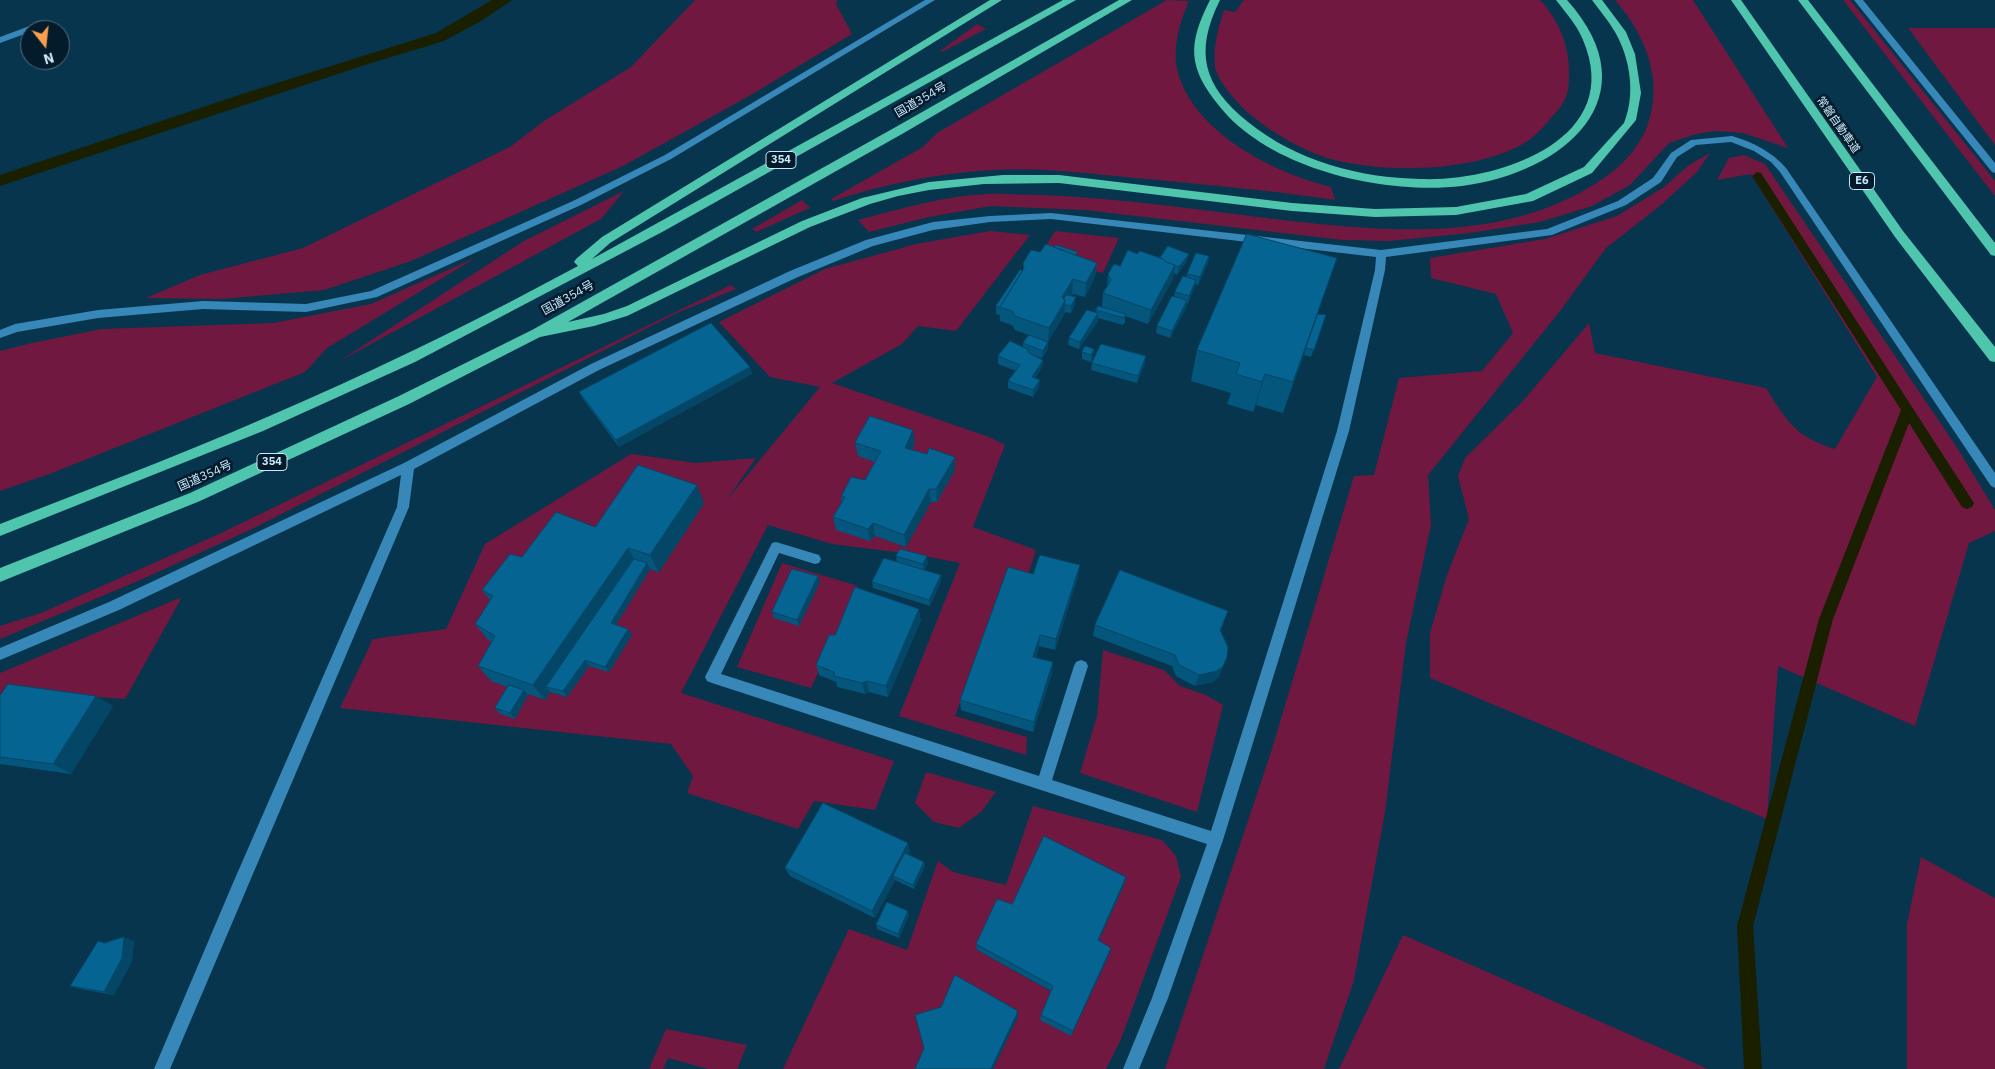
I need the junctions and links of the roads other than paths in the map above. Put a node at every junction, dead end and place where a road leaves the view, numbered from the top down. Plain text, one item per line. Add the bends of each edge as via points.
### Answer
1 (931, 0) edge
2 (997, 0) edge
3 (1071, 0) edge
4 (1126, 0) edge
5 (1215, 0) edge
6 (1561, 0) edge
7 (1597, 0) edge
8 (1736, 0) edge
9 (1803, 0) edge
10 (1858, 0) edge
11 (20, 33) edge
12 (0, 40) edge
13 (1995, 170) edge
14 (1995, 252) edge
15 (1381, 254) junction
16 (554, 284) junction
17 (537, 333) junction
18 (0, 334) edge
19 (1995, 357) edge
20 (408, 466) junction
21 (1995, 483) edge
22 (0, 530) edge
23 (815, 560) dead end
24 (0, 575) edge
25 (0, 654) edge
26 (1081, 666) dead end
27 (1044, 784) junction
28 (1216, 840) junction
29 (162, 1069) edge
30 (1132, 1069) edge

1 - 18 street via 668,157 568,207 373,294 306,308 203,305 98,314 15,328
2 - 16 highway via 606,240
3 - 16 highway, 国道354号 / 354
4 - 17 highway, 国道354号 / 354
5 - 6 highway via 1202,30 1200,63 1218,100 1232,116 1280,149 1342,172 1389,180 1452,183 1483,178 1531,162 1571,137 1583,119 1593,101 1597,80 1594,60 1588,37 1576,16
7 - 17 highway via 1622,33 1632,57 1636,73 1634,114 1606,156 1578,179 1544,194 1508,205 1473,210 1391,213 1327,210 1075,180 991,180 931,186 843,208 615,316
8 - 19 highway, 常磐自動車道 / E6 via 1899,234
9 - 14 highway
10 - 13 street
11 - 12 street
15 - 20 street via 1052,216 933,226 870,243 733,302 595,367
15 - 21 street via 1548,232 1622,203 1656,180 1674,155 1694,142 1732,139 1744,143 1774,160 1783,170
15 - 28 street via 1343,432
16 - 22 highway, 国道354号 / 354 via 408,358 186,458
17 - 24 highway, 国道354号 / 354 via 404,400 195,497
20 - 25 street via 114,606
20 - 29 street via 403,507
23 - 27 street via 776,547 712,677
26 - 27 street
27 - 28 street
28 - 30 street

